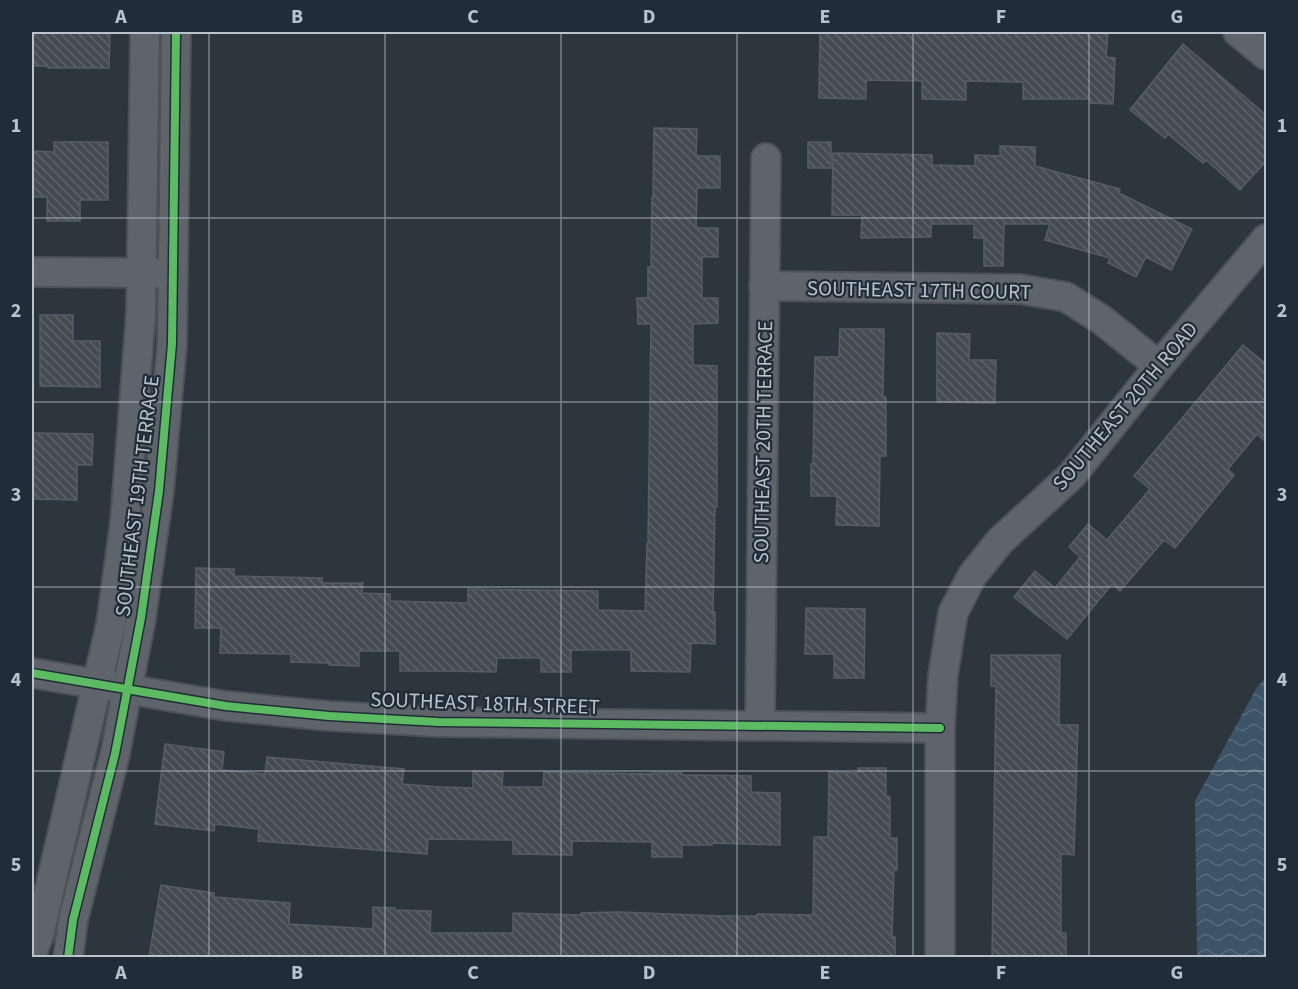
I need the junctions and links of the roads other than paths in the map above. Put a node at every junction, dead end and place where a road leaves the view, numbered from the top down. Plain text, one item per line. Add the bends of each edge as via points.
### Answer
1 (145, 32) edge
2 (176, 32) edge
3 (1238, 32) edge
4 (1266, 55) edge
5 (766, 158) dead end
6 (1266, 239) edge
7 (32, 272) edge
8 (142, 273) junction
9 (173, 273) junction
10 (764, 286) junction
11 (1159, 366) junction
12 (32, 673) edge
13 (97, 685) junction
14 (127, 690) junction
15 (760, 726) junction
16 (940, 728) junction
17 (32, 952) edge
18 (68, 957) edge
19 (940, 957) edge

1 - 8 street, SOUTHEAST 19TH TERRACE
2 - 9 street, SOUTHEAST 19TH TERRACE
3 - 4 street
5 - 10 street, SOUTHEAST 20TH TERRACE
6 - 11 street, SOUTHEAST 20TH ROAD
7 - 8 street
8 - 9 street
8 - 13 street, SOUTHEAST 19TH TERRACE via 125,522 111,624
9 - 14 street, SOUTHEAST 19TH TERRACE via 172,344 159,491
10 - 11 street, SOUTHEAST 17TH COURT via 1020,289 1066,297
10 - 15 street, SOUTHEAST 20TH TERRACE
11 - 16 street, SOUTHEAST 20TH ROAD via 1072,475 1000,541 972,576 953,613
12 - 13 street, SOUTHEAST 18TH STREET
13 - 14 street, SOUTHEAST 18TH STREET
13 - 17 street, SOUTHEAST 19TH TERRACE
14 - 15 street, SOUTHEAST 18TH STREET via 226,706 329,716
14 - 18 street, SOUTHEAST 19TH TERRACE via 73,920
15 - 16 street, SOUTHEAST 18TH STREET
16 - 19 street, SOUTHEAST 20TH ROAD

